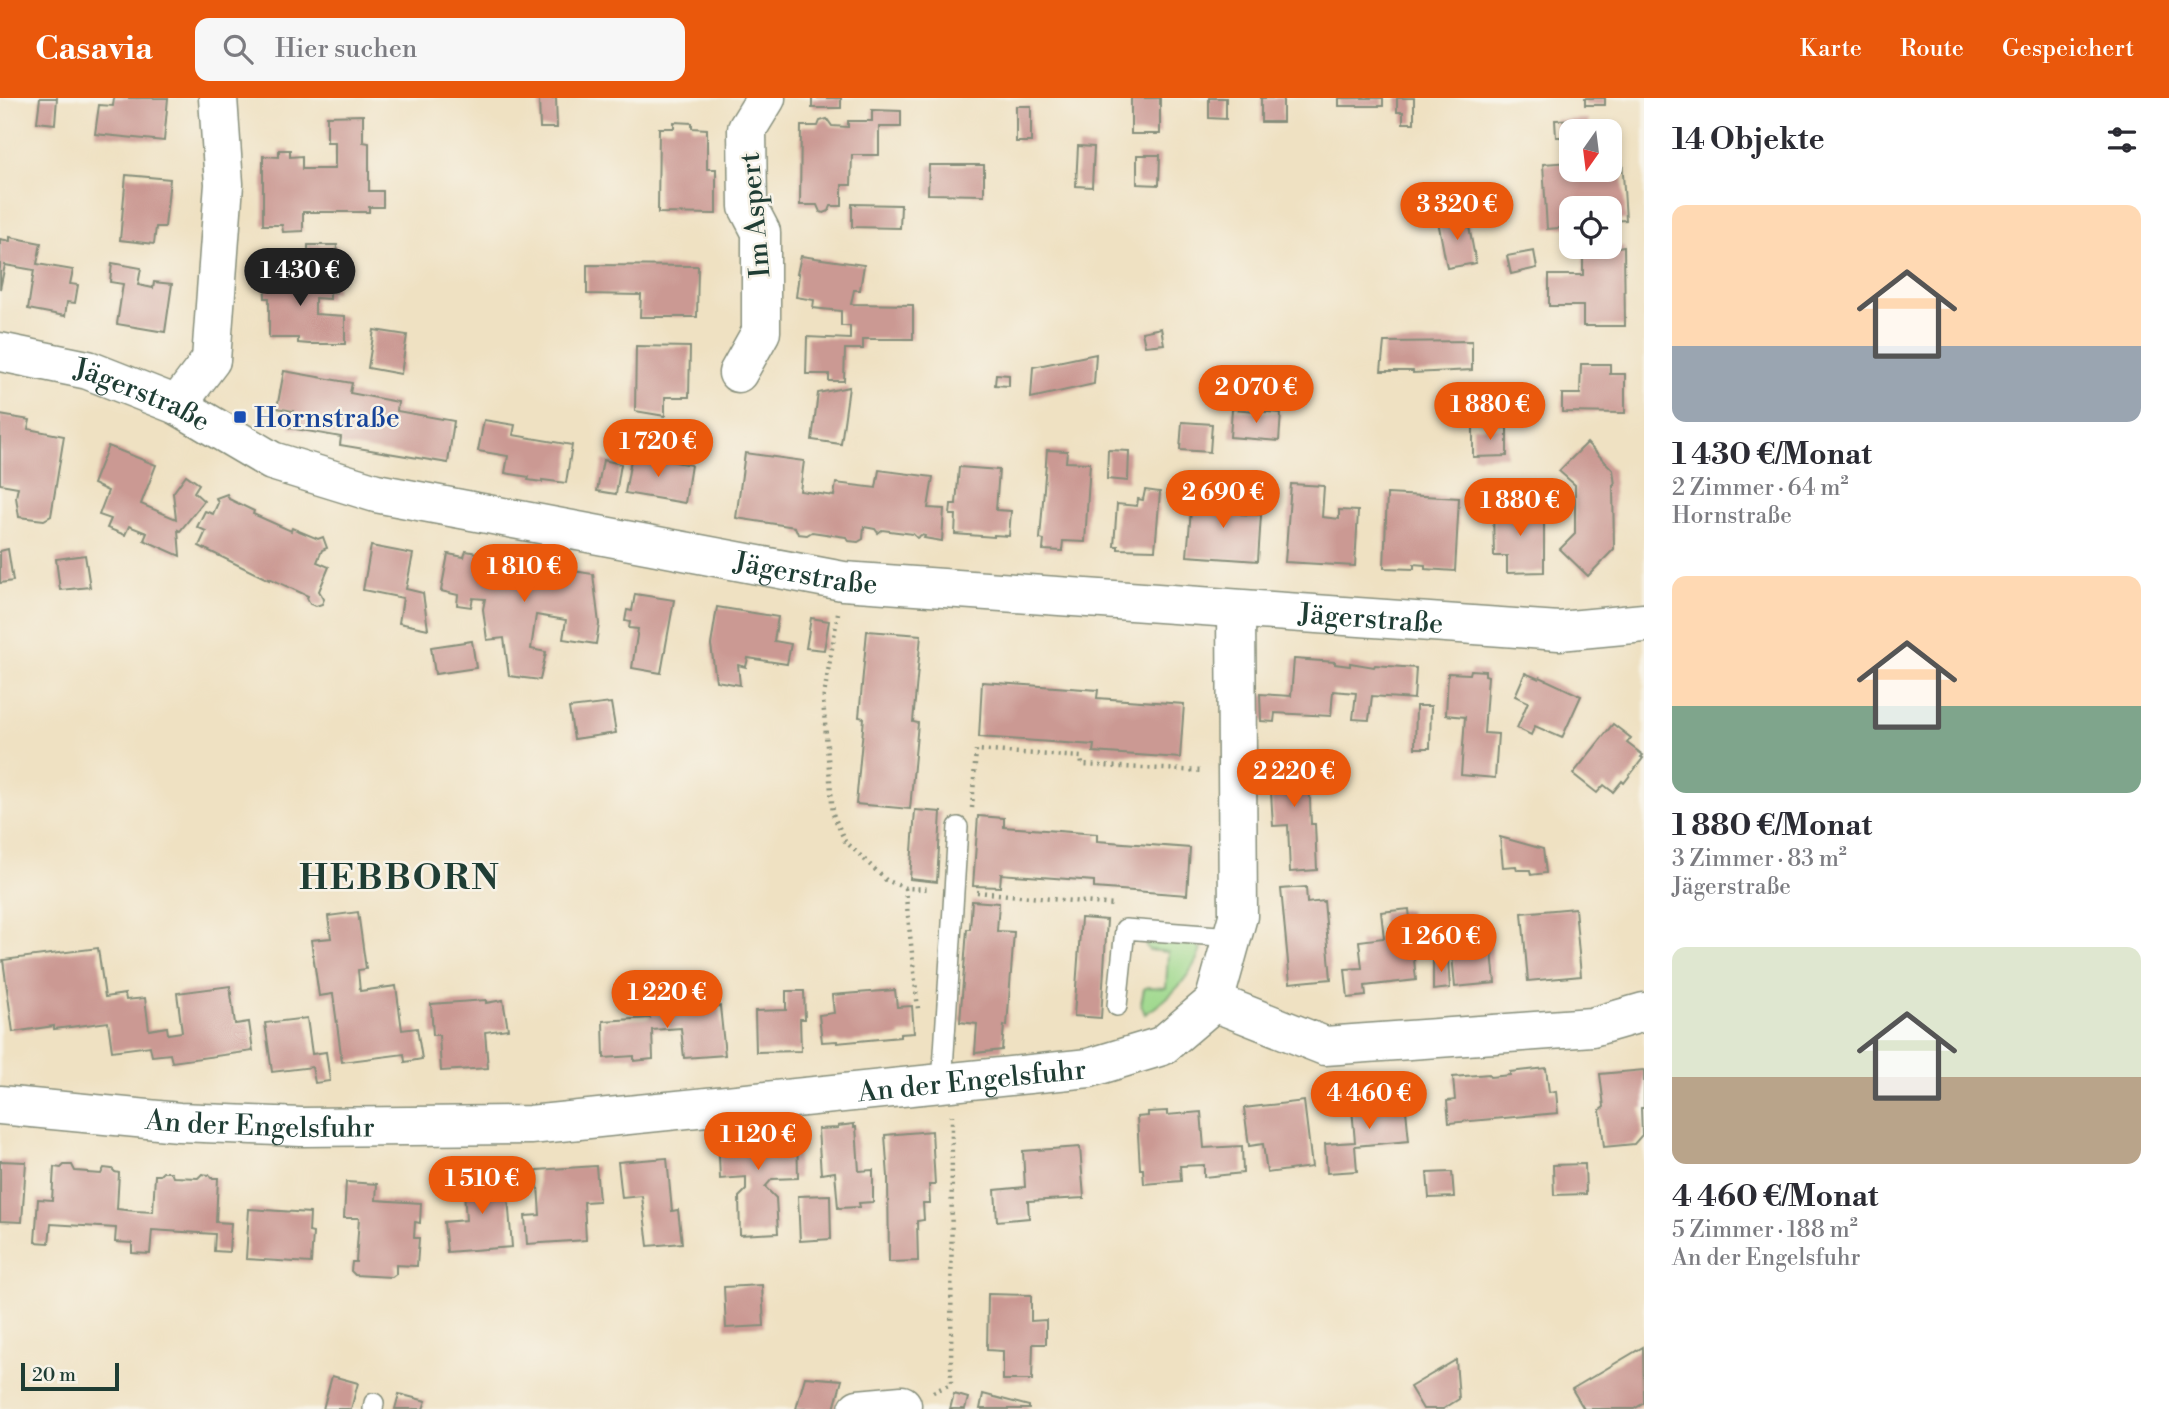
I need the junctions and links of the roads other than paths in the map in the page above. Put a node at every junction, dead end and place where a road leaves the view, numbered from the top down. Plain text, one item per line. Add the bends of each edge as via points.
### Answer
1 (218, 98) edge
2 (766, 98) edge
3 (0, 352) edge
4 (738, 373) dead end
5 (177, 405) junction
6 (1236, 609) junction
7 (1644, 623) edge
8 (958, 827) road end
9 (1232, 937) junction
10 (1214, 1002) junction
11 (1117, 1006) dead end
12 (1644, 1012) edge
13 (942, 1085) junction
14 (0, 1105) edge
15 (902, 1407) edge
16 (858, 1409) edge

1 - 5 street via 224,184 211,360
2 - 4 street, Im Aspert via 747,129 748,207 761,232 761,332
3 - 5 street, Jägerstraße via 88,370
5 - 6 street, Jägerstraße via 272,461 376,493 843,582
6 - 7 street, Jägerstraße via 1559,631
6 - 9 street via 1238,916
8 - 13 lane
9 - 10 street
9 - 11 lane via 1125,929
10 - 12 street via 1325,1046 1592,1027
10 - 13 street, An der Engelsfuhr via 1162,1046 1089,1068
13 - 14 street, An der Engelsfuhr via 530,1125 301,1127 178,1122
15 - 16 street

